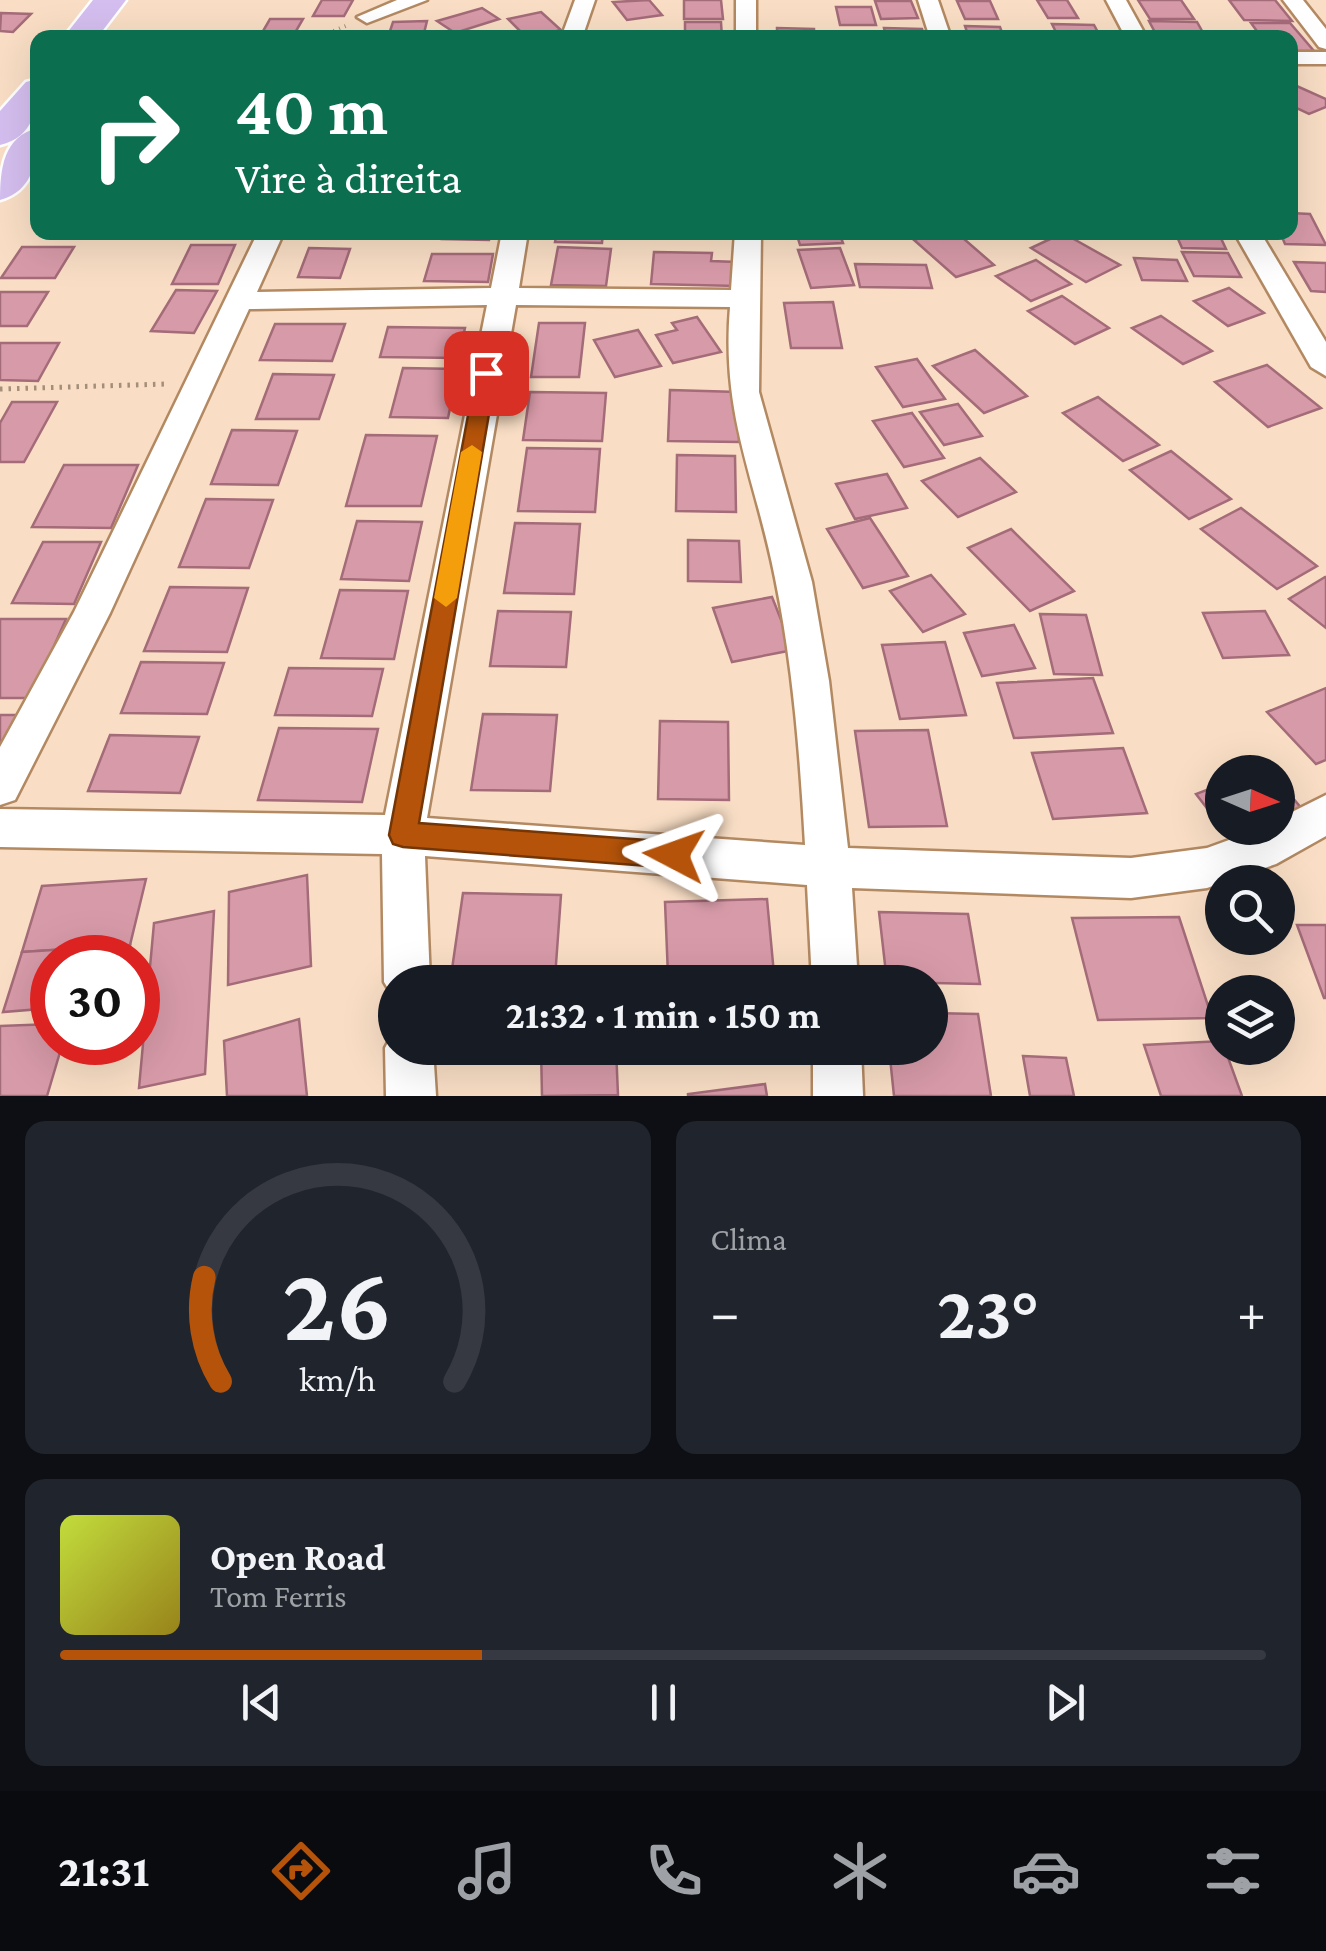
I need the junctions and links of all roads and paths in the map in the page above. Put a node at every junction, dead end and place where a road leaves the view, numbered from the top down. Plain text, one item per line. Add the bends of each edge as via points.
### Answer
1 (110, 0) edge
2 (145, 0) edge
3 (418, 0) edge
4 (585, 0) edge
5 (746, 0) edge
6 (928, 0) edge
7 (1116, 0) edge
8 (1292, 0) edge
9 (366, 18) edge
10 (86, 30) edge
11 (122, 30) edge
12 (574, 30) edge
13 (746, 30) edge
14 (938, 30) edge
15 (1133, 30) edge
16 (1326, 43) edge
17 (1298, 58) edge
18 (1326, 58) edge
19 (30, 98) edge
20 (0, 134) edge
21 (30, 149) edge
22 (0, 188) edge
23 (268, 240) edge
24 (513, 240) edge
25 (748, 240) edge
26 (1252, 240) edge
27 (500, 296) junction
28 (748, 299) junction
29 (241, 301) junction
30 (1294, 314) junction
31 (1326, 315) edge
32 (1326, 367) edge
33 (202, 382) junction
34 (0, 389) edge
35 (0, 787) edge
36 (1326, 814) edge
37 (0, 828) edge
38 (403, 835) junction
39 (829, 867) junction
40 (407, 965) edge
41 (834, 965) edge
42 (409, 1065) edge
43 (838, 1065) edge
44 (410, 1096) edge
45 (838, 1096) edge

1 - 10 main road
2 - 11 main road
3 - 9 street
4 - 12 street
5 - 13 street
6 - 14 street
7 - 15 street
8 - 16 street
17 - 18 street
19 - 20 main road
21 - 22 main road
23 - 29 street
24 - 27 street
25 - 28 street
26 - 30 street
27 - 28 street
27 - 29 street
27 - 38 street
28 - 39 street via 744,394 794,584
29 - 33 street
30 - 31 street
30 - 32 street
33 - 34 path
33 - 35 street
36 - 39 street via 1261,850 1207,868 1131,878
37 - 38 street
38 - 39 street
38 - 40 street
39 - 41 street
42 - 44 street
43 - 45 street

